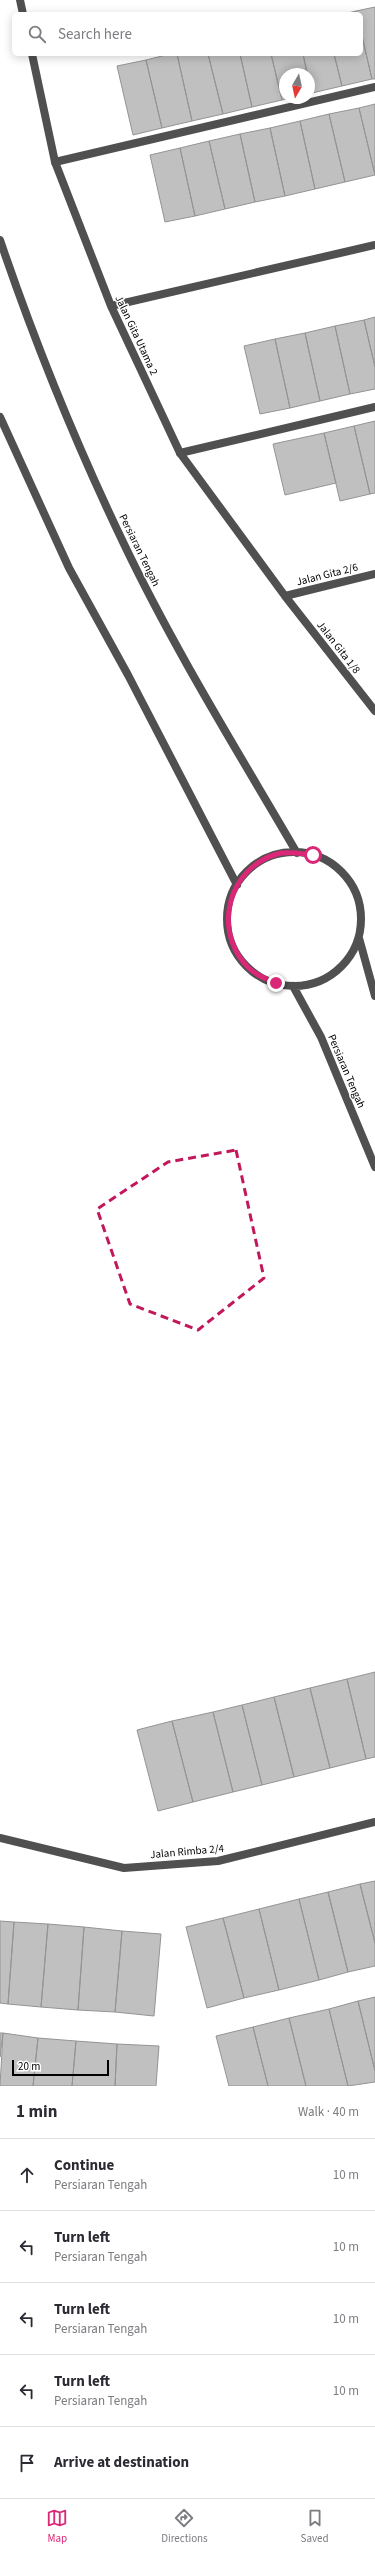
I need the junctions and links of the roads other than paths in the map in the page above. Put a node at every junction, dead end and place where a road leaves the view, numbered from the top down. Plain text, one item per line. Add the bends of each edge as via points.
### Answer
1 (20, 0) edge
2 (23, 12) edge
3 (32, 56) edge
4 (375, 87) edge
5 (55, 162) junction
6 (0, 240) edge
7 (375, 245) edge
8 (110, 306) junction
9 (375, 407) edge
10 (0, 417) edge
11 (180, 453) junction
12 (375, 574) edge
13 (285, 596) junction
14 (375, 710) edge
15 (297, 853) junction
16 (237, 885) junction
17 (359, 938) junction
18 (293, 986) junction
19 (375, 996) edge
20 (375, 1168) edge
21 (375, 1822) edge
22 (0, 1838) edge

1 - 2 street
3 - 5 street, Jalan Gita Utama 2
4 - 5 street
5 - 8 street, Jalan Gita Utama 2
6 - 15 street, Persiaran Tengah via 32,333 122,542 177,648
7 - 8 street
8 - 11 street, Jalan Gita Utama 2
9 - 11 street
10 - 16 street via 69,568 128,675
11 - 13 street, Jalan Gita Utama 2
12 - 13 street, Jalan Gita 2/6
13 - 14 street, Jalan Gita 1/8
15 - 16 street via 278,854 262,860 248,871
15 - 17 street via 313,855 329,862 343,873 360,903 362,921
16 - 18 street via 230,900 227,918 229,935 235,951 259,976
17 - 18 street via 352,954 327,978
17 - 19 street
18 - 20 street, Persiaran Tengah via 321,1037
21 - 22 street, Jalan Rimba 2/4 via 218,1861 124,1868

